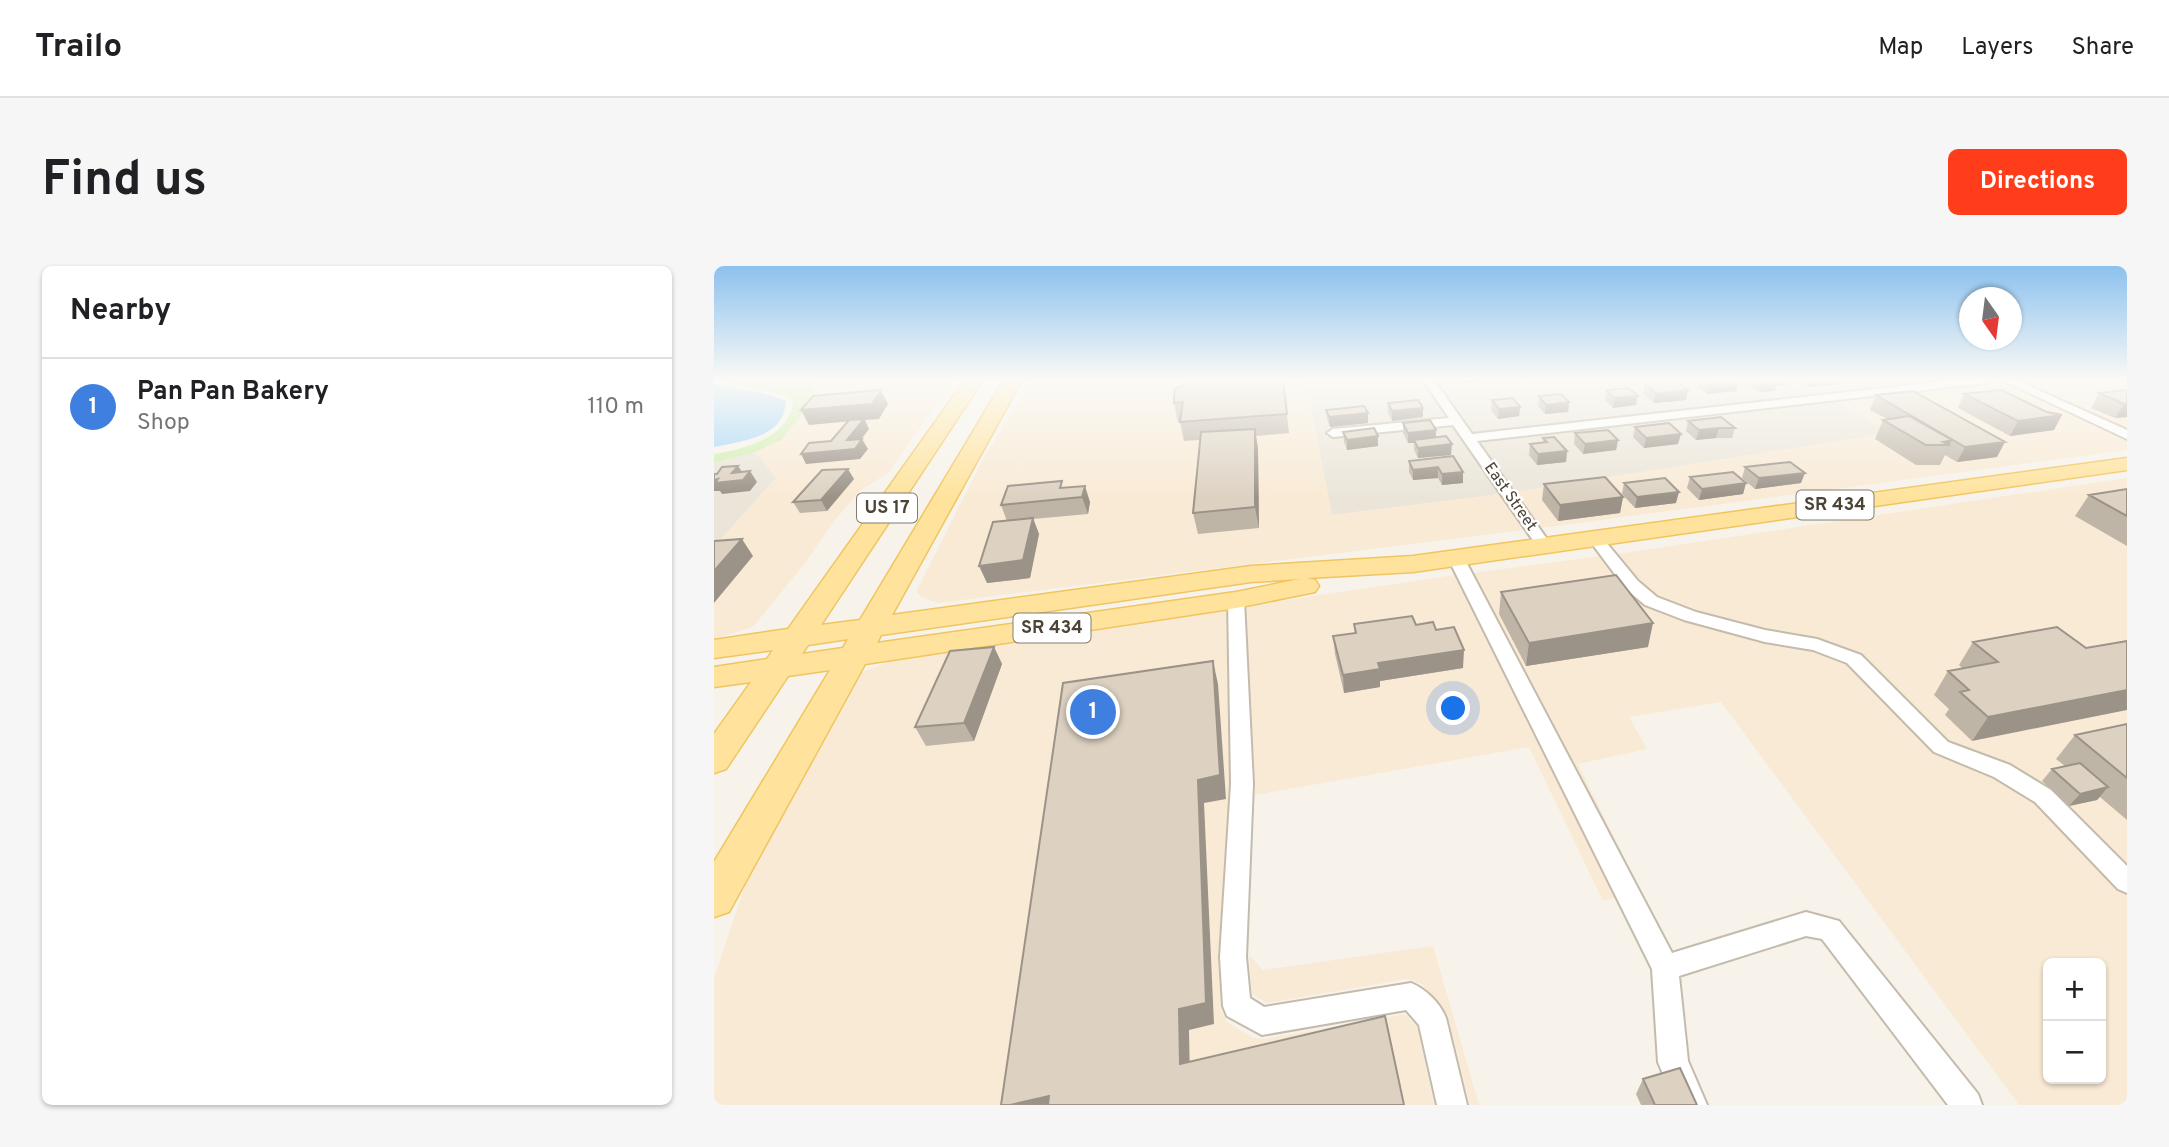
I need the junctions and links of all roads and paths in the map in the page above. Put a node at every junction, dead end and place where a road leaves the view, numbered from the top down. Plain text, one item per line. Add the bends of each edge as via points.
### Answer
1 (947, 419) edge
2 (991, 419) edge
3 (1643, 419) edge
4 (2092, 419) edge
5 (1457, 421) joint
6 (1333, 433) dead end
7 (2127, 435) edge
8 (1469, 439) junction
9 (2127, 464) edge
10 (1595, 538) junction
11 (1544, 546) junction
12 (1456, 558) junction
13 (1413, 564) junction
14 (1236, 600) junction
15 (800, 637) junction
16 (863, 642) junction
17 (714, 649) edge
18 (779, 668) junction
19 (714, 677) edge
20 (714, 760) edge
21 (2127, 882) edge
22 (714, 899) edge
23 (1665, 968) junction
24 (1452, 1105) edge
25 (1692, 1105) edge
26 (1967, 1105) edge

1 - 15 main road, US 17
2 - 16 main road, US 17
3 - 8 street
4 - 7 street
5 - 6 street
5 - 8 street, East Street
8 - 11 street, East Street
9 - 10 main road, SR 434
10 - 11 main road, SR 434
10 - 21 street via 1632,585 1651,601 1690,616 1817,645 1854,659 1941,747 2003,772 2043,796
11 - 12 main road, SR 434
12 - 13 main road, SR 434
12 - 23 street
13 - 14 main road, SR 434
13 - 16 main road, SR 434 via 1251,574
14 - 16 main road, SR 434
14 - 24 street via 1242,784 1233,957 1237,1006 1262,1021 1411,996 1432,1018
15 - 16 main road, SR 434
15 - 17 main road, SR 434
15 - 18 main road, US 17
16 - 18 main road, SR 434
16 - 22 main road, US 17
18 - 19 main road, SR 434
18 - 20 main road, US 17
23 - 25 street via 1673,1062
23 - 26 street via 1806,924 1830,929

